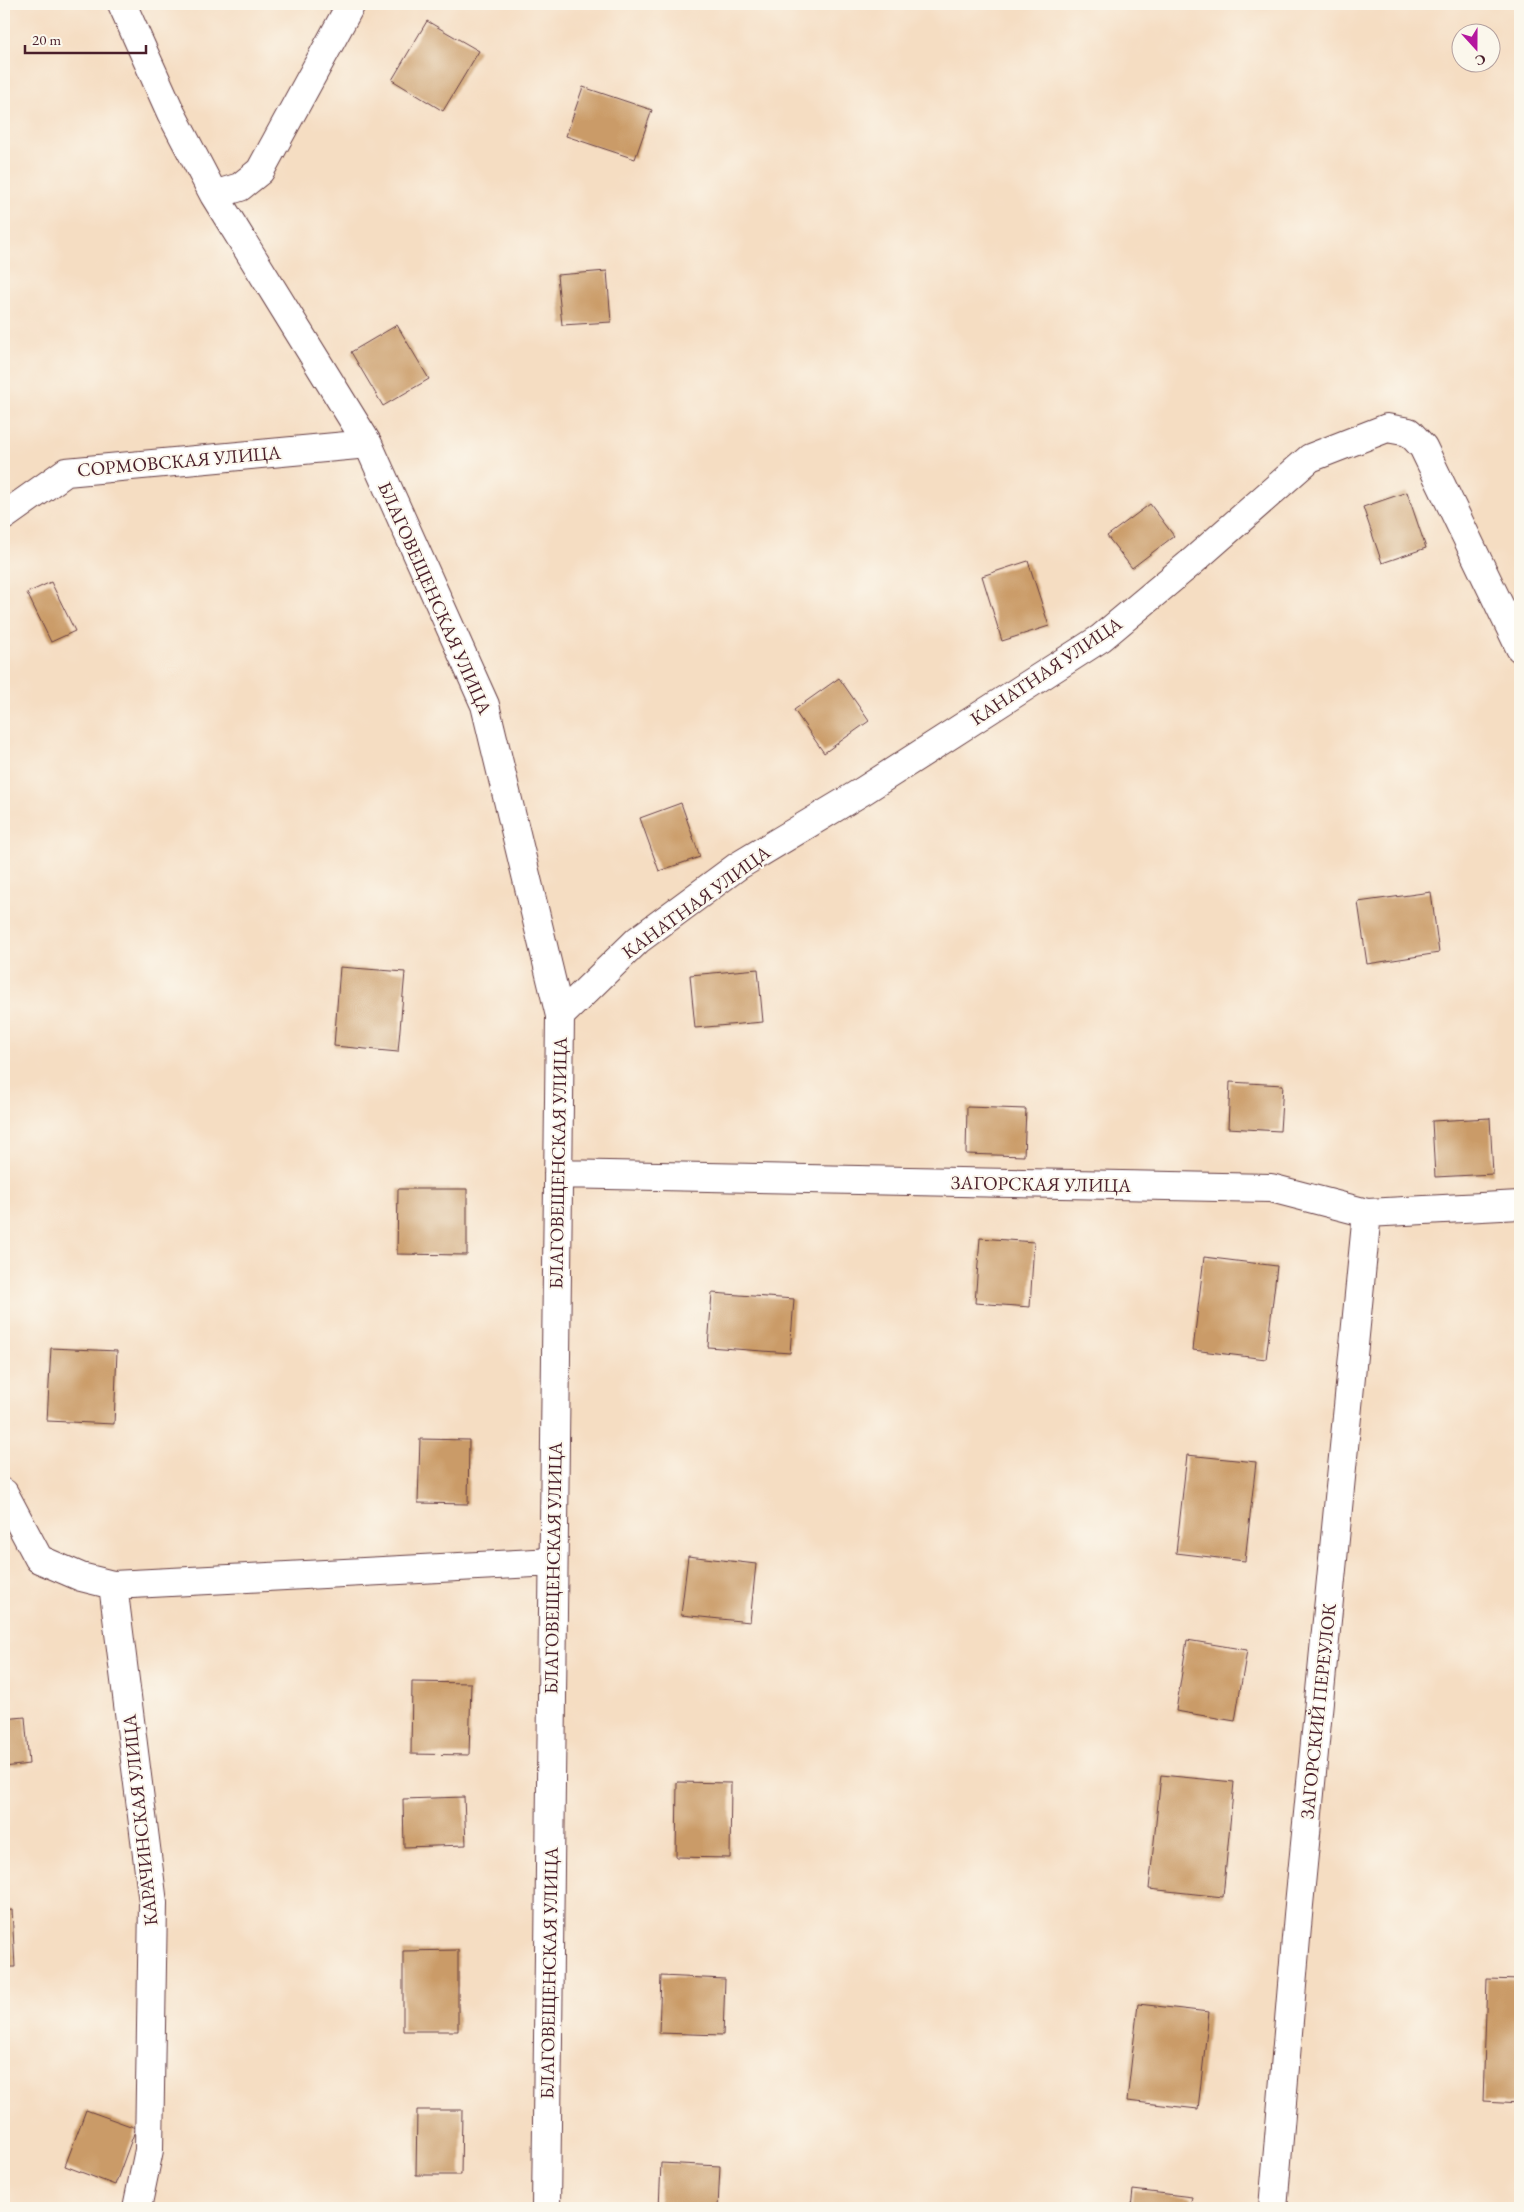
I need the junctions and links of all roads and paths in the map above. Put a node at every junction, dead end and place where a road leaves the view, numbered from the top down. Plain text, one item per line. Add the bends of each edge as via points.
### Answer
1 (122, 4) edge
2 (352, 4) edge
3 (214, 195) junction
4 (368, 444) junction
5 (4, 516) edge
6 (1520, 648) edge
7 (560, 1016) junction
8 (558, 1174) junction
9 (1520, 1205) edge
10 (1367, 1213) junction
11 (4, 1493) edge
12 (554, 1562) junction
13 (113, 1585) junction
14 (136, 2208) edge
15 (546, 2208) edge
16 (1273, 2208) edge

1 - 3 street, БЛАГОВЕЩЕНСКАЯ УЛИЦА via 171,113
2 - 3 street via 260,171 240,188
3 - 4 street, БЛАГОВЕЩЕНСКАЯ УЛИЦА
4 - 5 street, СОРМОВСКАЯ УЛИЦА via 66,472
4 - 7 street, БЛАГОВЕЩЕНСКАЯ УЛИЦА via 485,705
6 - 7 street, КАНАТНАЯ УЛИЦА via 1423,446 1410,432 1387,428 1310,458 1101,638 863,791 738,866 638,940
7 - 8 street, БЛАГОВЕЩЕНСКАЯ УЛИЦА
8 - 10 street, ЗАГОРСКАЯ УЛИЦА via 1271,1188
8 - 12 street, БЛАГОВЕЩЕНСКАЯ УЛИЦА
9 - 10 street, ЗАГОРСКАЯ УЛИЦА
10 - 16 street, ЗАГОРСКИЙ ПЕРЕУЛОК via 1298,1915
11 - 13 street via 39,1559 81,1577
12 - 13 street
12 - 15 street, БЛАГОВЕЩЕНСКАЯ УЛИЦА
13 - 14 street, КАРАЧИНСКАЯ УЛИЦА via 153,1903 149,2150

